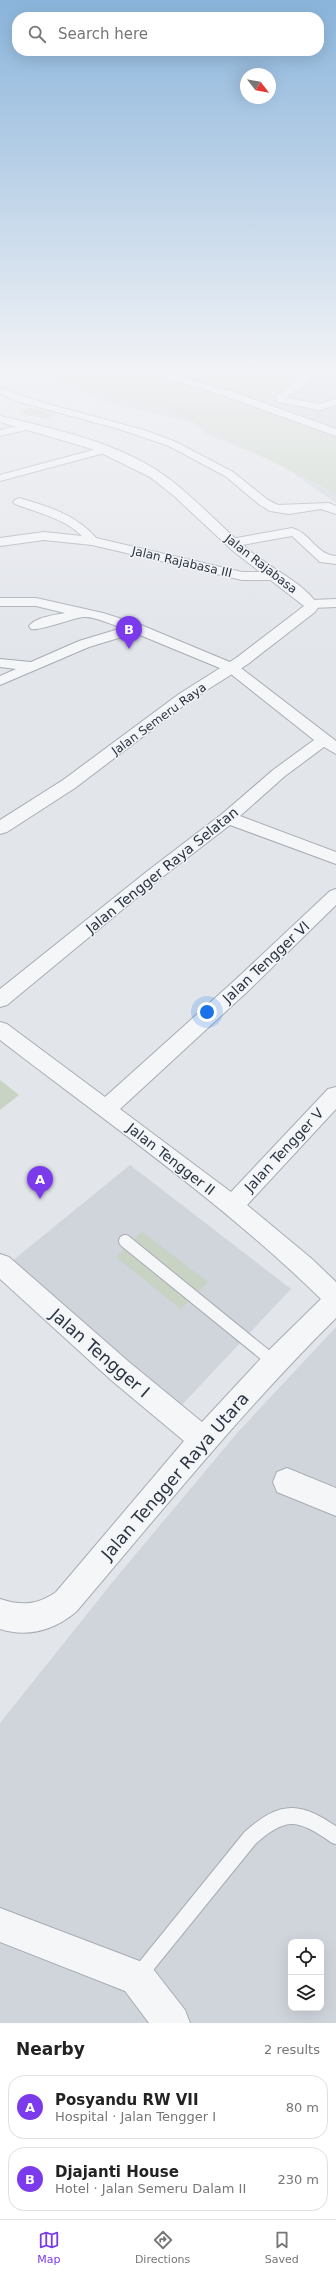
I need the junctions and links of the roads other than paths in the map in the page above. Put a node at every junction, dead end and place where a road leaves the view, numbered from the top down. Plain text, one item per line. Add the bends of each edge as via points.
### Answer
1 (58, 462) edge
2 (129, 462) edge
3 (206, 462) edge
4 (0, 478) edge
5 (19, 502) dead end
6 (336, 510) edge
7 (92, 541) junction
8 (0, 542) edge
9 (231, 543) junction
10 (336, 560) edge
11 (274, 576) junction
12 (0, 602) edge
13 (336, 603) edge
14 (311, 604) junction
15 (89, 613) junction
16 (36, 626) dead end
17 (136, 628) junction
18 (0, 663) edge
19 (30, 666) junction
20 (232, 668) junction
21 (0, 681) edge
22 (330, 744) edge
23 (228, 818) junction
24 (0, 828) edge
25 (336, 858) edge
26 (336, 895) edge
27 (0, 1000) edge
28 (0, 1029) edge
29 (336, 1095) edge
30 (106, 1109) junction
31 (232, 1206) junction
32 (125, 1241) dead end
33 (0, 1264) edge
34 (336, 1299) edge
35 (274, 1362) junction
36 (203, 1440) junction
37 (287, 1482) dead end
38 (336, 1502) edge
39 (0, 1614) edge
40 (336, 1836) edge
41 (0, 1925) edge
42 (137, 1978) junction
43 (172, 2023) edge

1 - 4 street
2 - 9 street, Jalan Rajabasa via 153,474 210,521
3 - 6 street via 238,480 272,507 281,510 327,506
5 - 7 street via 73,522 84,530
7 - 8 street, Jalan Rajabasa III via 44,536
7 - 11 street, Jalan Rajabasa III via 242,576
9 - 10 street via 292,532 320,556
9 - 11 street, Jalan Rajabasa
11 - 14 street, Jalan Rajabasa
12 - 15 street via 36,602
13 - 14 street
14 - 20 street, Jalan Semeru Raya via 310,609
15 - 16 street via 72,615
15 - 17 street
17 - 19 street via 84,644
17 - 20 street
18 - 19 street
19 - 21 street
20 - 22 street
20 - 24 street, Jalan Semeru Raya via 185,697 69,784
22 - 23 street, Jalan Tengger Raya Selatan via 279,773
23 - 25 street
23 - 27 street, Jalan Tengger Raya Selatan
26 - 30 street, Jalan Tengger VI via 247,981
28 - 30 street, Jalan Tengger II
29 - 31 street, Jalan Tengger V
30 - 31 street, Jalan Tengger II
31 - 34 street, Jalan Tengger II via 303,1266
32 - 35 lane
33 - 36 street, Jalan Tengger I via 120,1371
34 - 35 street, Jalan Tengger Raya Utara
35 - 36 street, Jalan Tengger Raya Utara
36 - 39 street, Jalan Tengger Raya Utara via 66,1602 54,1612 40,1618 15,1619
37 - 38 street
40 - 42 lane via 306,1818 290,1814 279,1816 263,1825
41 - 42 street
42 - 43 street

